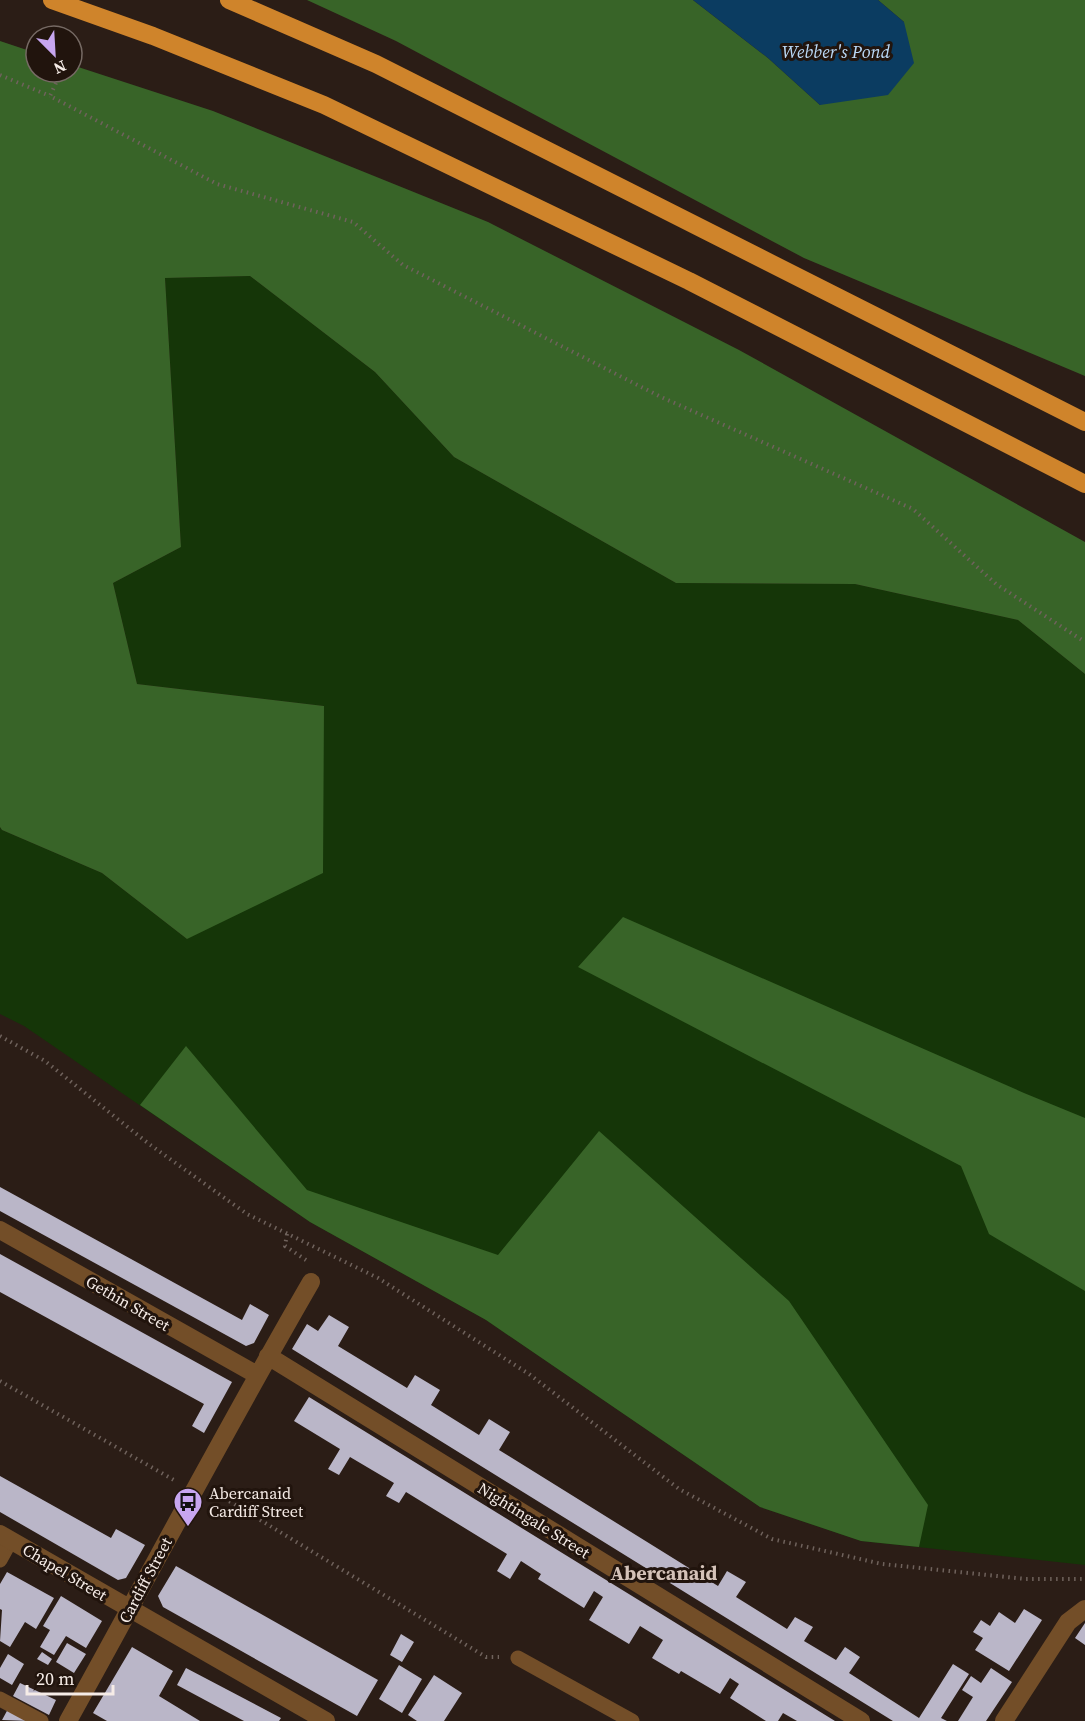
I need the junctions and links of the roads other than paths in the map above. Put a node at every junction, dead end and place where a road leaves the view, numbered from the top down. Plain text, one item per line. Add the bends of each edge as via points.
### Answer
1 (52, 0) edge
2 (229, 0) edge
3 (1085, 422) edge
4 (1085, 484) edge
5 (0, 1230) edge
6 (311, 1282) road end
7 (268, 1356) junction
8 (257, 1375) junction
9 (5, 1537) edge
10 (0, 1560) edge
11 (1085, 1609) edge
12 (130, 1610) junction
13 (518, 1658) dead end
14 (0, 1699) edge
15 (41, 1721) edge
16 (68, 1721) edge
17 (326, 1721) edge
18 (632, 1721) edge
19 (861, 1721) edge
20 (1004, 1721) edge

1 - 4 highway via 324,105 689,281
2 - 3 highway via 376,64
5 - 8 street, Gethin Street
6 - 7 street, Cardiff Street
7 - 8 street, Cardiff Street
7 - 19 street, Nightingale Street
8 - 12 street, Cardiff Street
9 - 10 lane
9 - 12 street, Chapel Street
11 - 20 street via 1068,1622
12 - 16 street, Cardiff Street
12 - 17 street, Chapel Street
13 - 18 lane
14 - 15 lane

